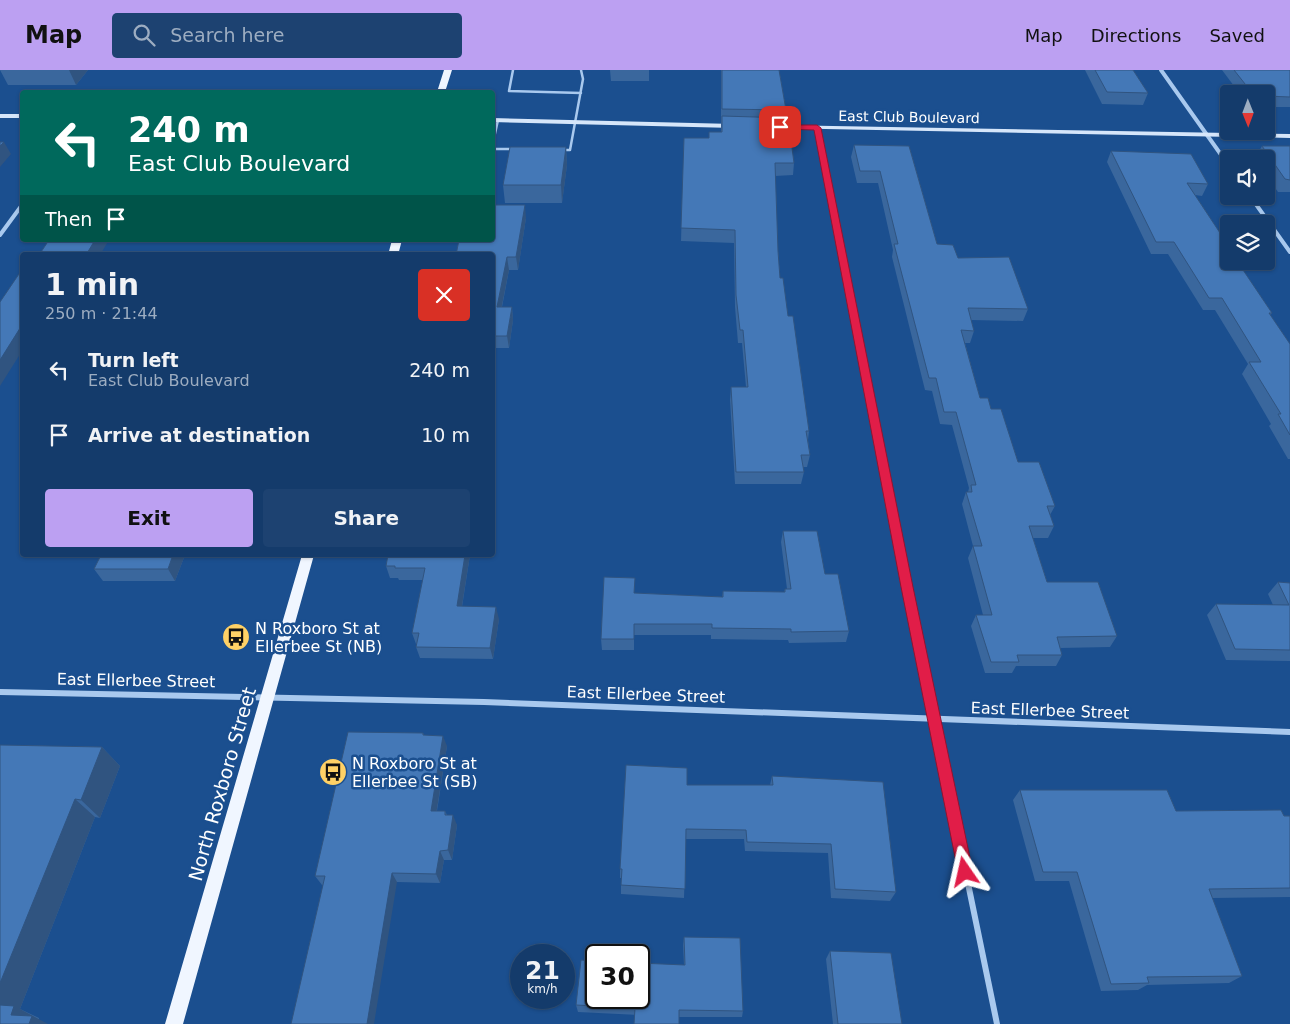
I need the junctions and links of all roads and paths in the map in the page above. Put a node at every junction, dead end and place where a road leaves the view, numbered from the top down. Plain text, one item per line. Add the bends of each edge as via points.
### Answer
1 (448, 70) edge
2 (514, 70) edge
3 (581, 70) edge
4 (1161, 70) edge
5 (442, 90) edge
6 (580, 93) junction
7 (0, 116) edge
8 (20, 116) edge
9 (495, 120) edge
10 (576, 122) junction
11 (740, 126) edge
12 (769, 126) edge
13 (817, 128) junction
14 (1206, 134) junction
15 (1290, 136) edge
16 (495, 148) edge
17 (522, 149) edge
18 (560, 150) edge
19 (1220, 153) edge
20 (1256, 205) edge
21 (20, 208) edge
22 (0, 235) edge
23 (1290, 252) edge
24 (307, 557) edge
25 (0, 692) edge
26 (268, 697) junction
27 (934, 719) junction
28 (1290, 732) edge
29 (174, 1024) edge
30 (997, 1024) edge

1 - 5 main road
2 - 6 lane via 509,90
3 - 6 lane
4 - 14 street
6 - 10 lane
7 - 8 street
9 - 10 street
10 - 11 street
10 - 18 lane via 570,150
12 - 13 street, East Club Boulevard
13 - 14 street, East Club Boulevard
13 - 27 street
14 - 15 street, East Club Boulevard
14 - 19 street
16 - 17 lane
20 - 23 street
21 - 22 street
24 - 26 main road, North Roxboro Street
25 - 26 street, East Ellerbee Street
26 - 27 street, East Ellerbee Street
26 - 29 main road, North Roxboro Street
27 - 28 street, East Ellerbee Street
27 - 30 street

